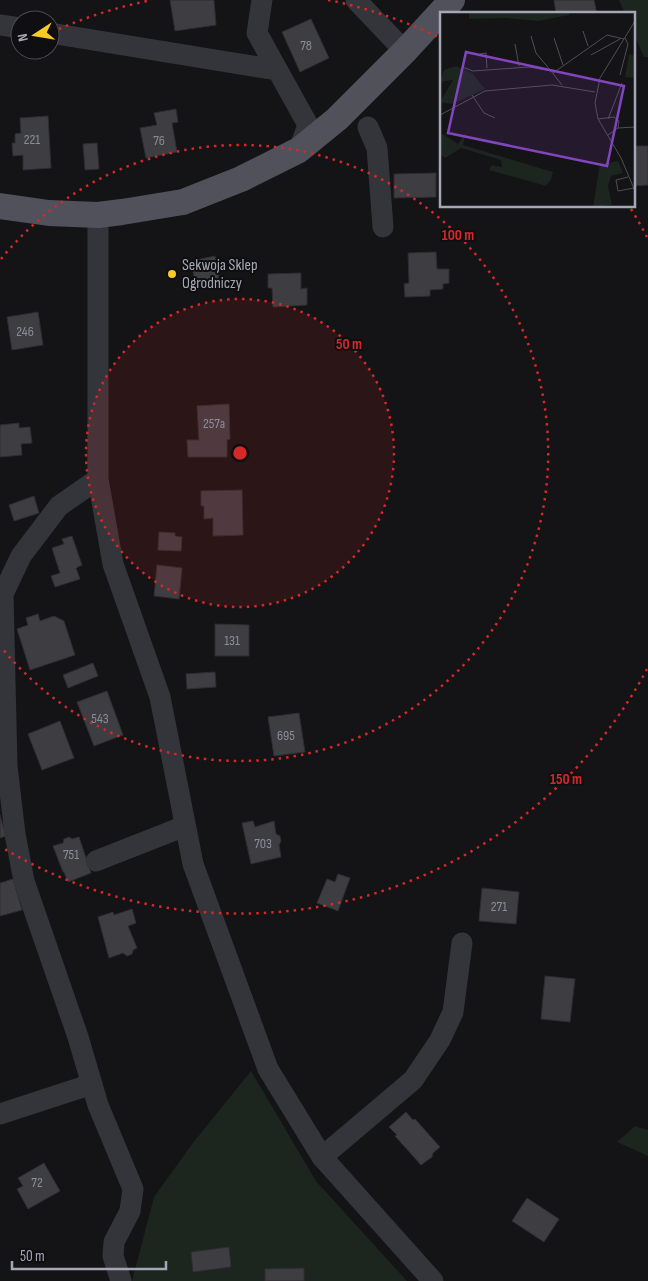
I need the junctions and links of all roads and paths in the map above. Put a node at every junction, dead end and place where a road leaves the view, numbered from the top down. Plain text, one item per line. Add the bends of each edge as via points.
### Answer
1 (262, 0) edge
2 (356, 0) edge
3 (452, 0) edge
4 (441, 12) edge
5 (440, 13) edge
6 (60, 35) edge
7 (406, 50) junction
8 (277, 70) junction
9 (368, 127) dead end
10 (299, 150) junction
11 (0, 206) edge
12 (98, 215) junction
13 (383, 227) dead end
14 (98, 479) junction
15 (7, 566) edge
16 (2, 595) edge
17 (185, 826) junction
18 (9, 851) edge
19 (96, 861) dead end
20 (462, 943) dead end
21 (92, 1084) junction
22 (0, 1114) edge
23 (322, 1157) junction
24 (121, 1281) edge
25 (433, 1281) edge

1 - 8 street via 257,34
2 - 7 street
3 - 4 main road
5 - 7 main road
6 - 8 street
7 - 10 main road via 337,119
8 - 10 street via 308,125
9 - 13 street via 376,148
10 - 12 main road via 241,179 183,202
11 - 12 main road via 49,214
12 - 14 street
14 - 15 street via 59,506 21,556
14 - 17 street via 113,564 160,697
15 - 16 street
16 - 18 street
17 - 19 street
17 - 23 street via 193,864 268,1069
18 - 21 street via 24,880
20 - 23 street via 453,1012 440,1040 413,1080
21 - 22 street
21 - 24 street via 133,1189 130,1211 114,1242 113,1256
23 - 25 street

